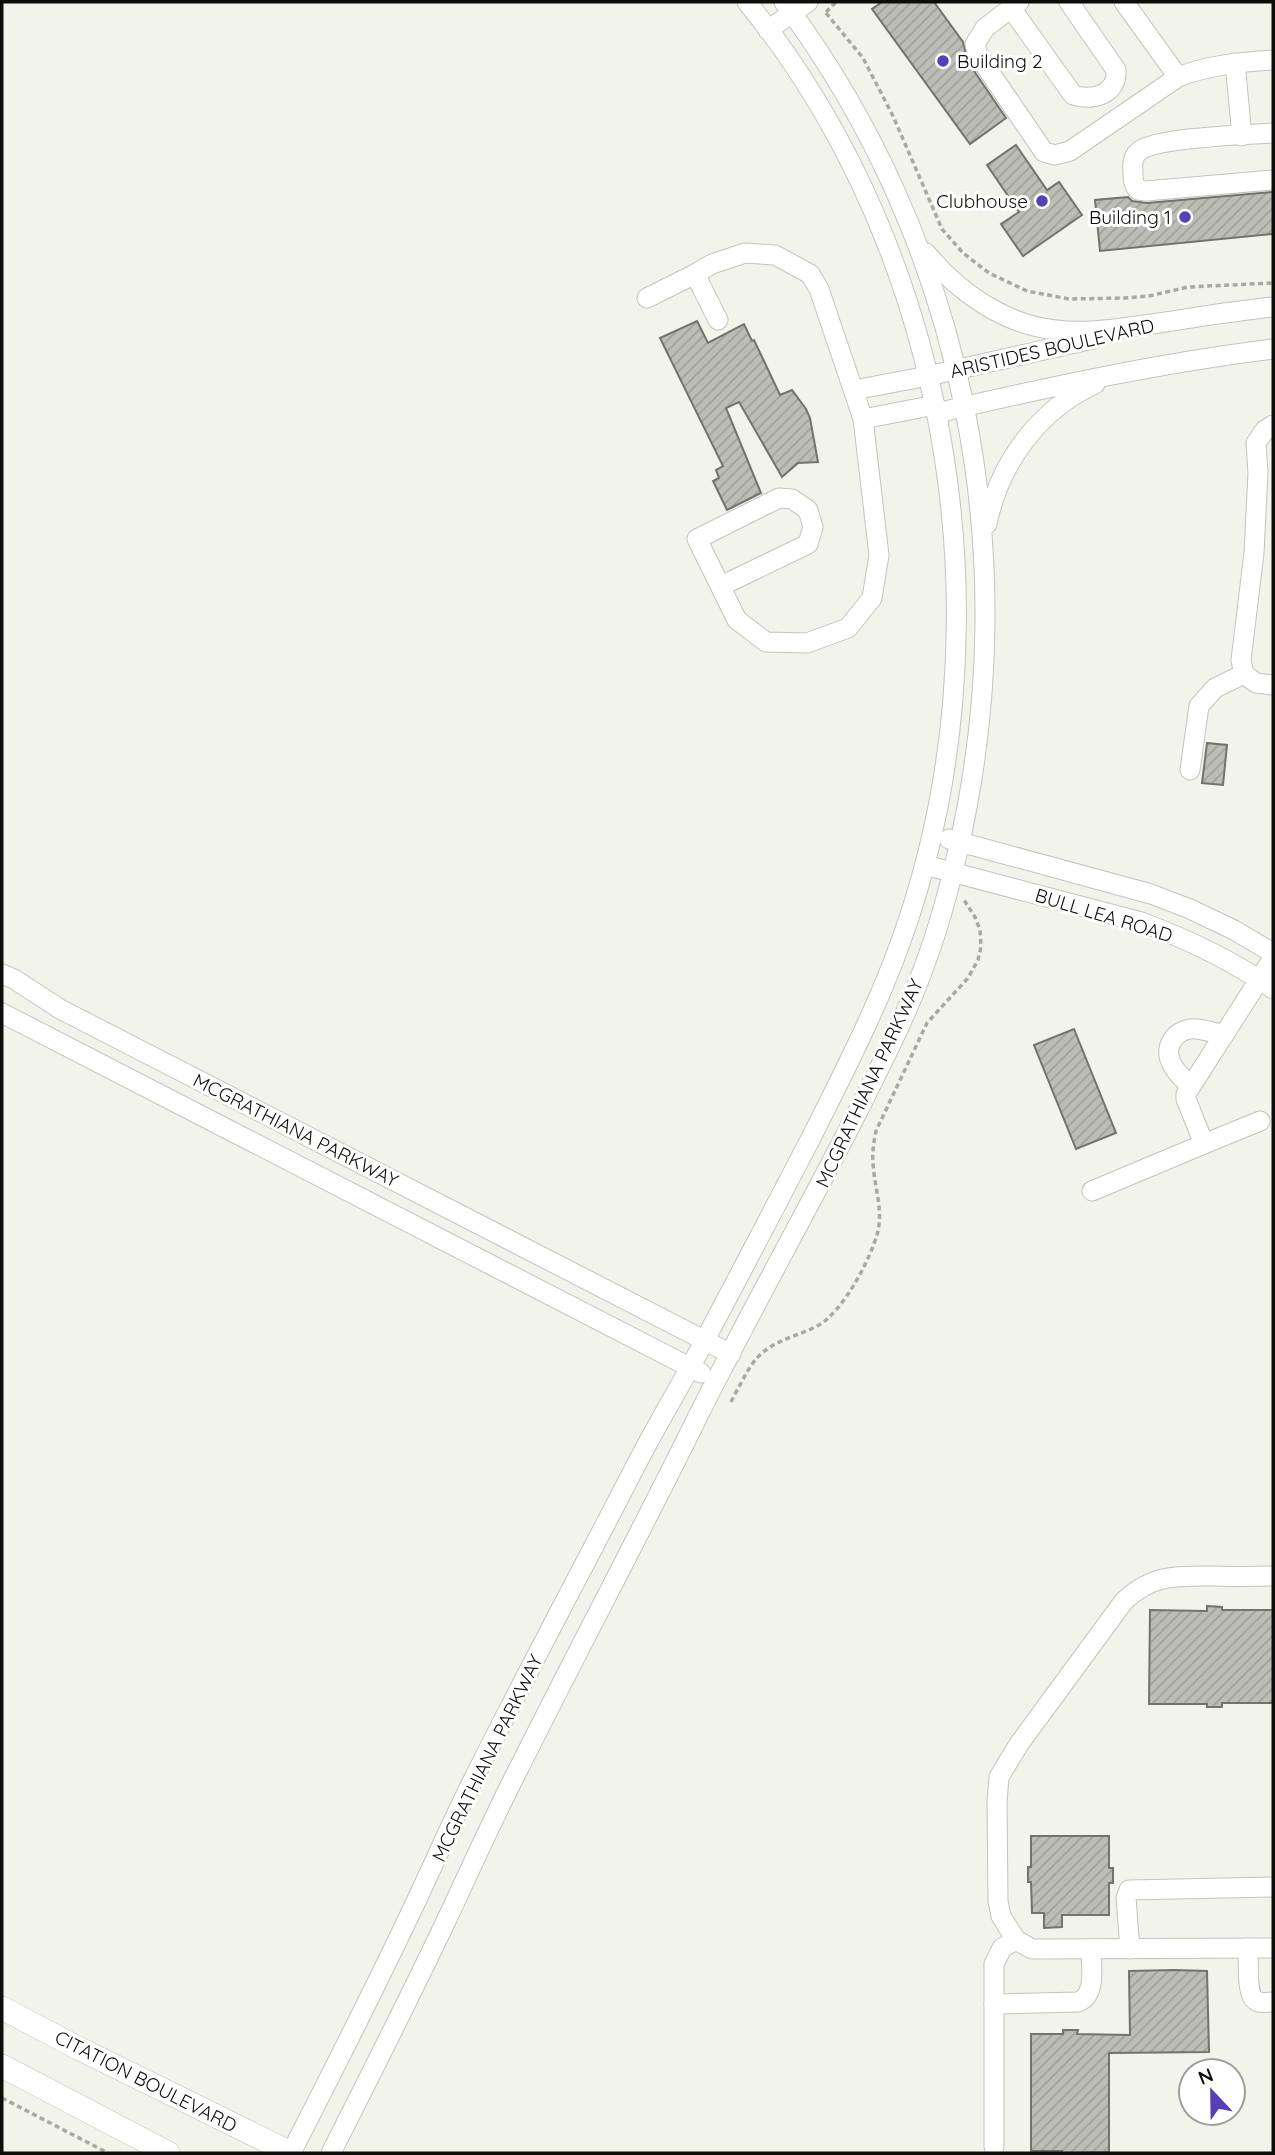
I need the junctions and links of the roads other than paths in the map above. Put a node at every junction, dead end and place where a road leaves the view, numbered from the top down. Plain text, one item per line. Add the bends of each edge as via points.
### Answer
1 (747, 2) edge
2 (1069, 2) edge
3 (1124, 2) edge
4 (1015, 5) edge
5 (802, 7) edge
6 (768, 30) junction
7 (1273, 60) edge
8 (1235, 63) junction
9 (1178, 77) junction
10 (1273, 133) edge
11 (1242, 136) junction
12 (1273, 180) edge
13 (915, 236) junction
14 (695, 274) junction
15 (647, 298) dead end
16 (1273, 307) edge
17 (718, 320) dead end
18 (1176, 320) junction
19 (1273, 349) edge
20 (1137, 369) junction
21 (957, 370) junction
22 (928, 376) junction
23 (855, 390) junction
24 (965, 406) junction
25 (936, 409) junction
26 (863, 419) junction
27 (1273, 425) edge
28 (1265, 523) edge
29 (984, 542) junction
30 (721, 586) junction
31 (1244, 674) junction
32 (1273, 685) edge
33 (1190, 769) dead end
34 (932, 835) junction
35 (960, 842) junction
36 (925, 866) junction
37 (953, 873) junction
38 (1273, 956) edge
39 (2, 974) edge
40 (1267, 984) edge
41 (2, 1013) edge
42 (1224, 1035) junction
43 (1190, 1086) junction
44 (1260, 1121) dead end
45 (1204, 1144) junction
46 (1092, 1191) dead end
47 (705, 1340) junction
48 (731, 1354) junction
49 (690, 1367) junction
50 (715, 1382) junction
51 (1273, 1576) edge
52 (1273, 1887) edge
53 (1016, 1940) junction
54 (1248, 1948) junction
55 (1273, 1948) edge
56 (1091, 1949) junction
57 (1130, 1949) junction
58 (1273, 2002) edge
59 (994, 2004) junction
60 (2, 2008) edge
61 (2, 2066) edge
62 (994, 2147) dead end
63 (168, 2153) edge
64 (291, 2153) edge
65 (331, 2153) edge

1 - 6 street, MCGRATHIANA PARKWAY
2 - 4 street via 1116,70 1114,85 1097,97 1073,95
3 - 9 street
4 - 9 street via 985,28 975,44 1044,152 1070,151
5 - 6 street
5 - 13 street, MCGRATHIANA PARKWAY
6 - 22 street, MCGRATHIANA PARKWAY via 831,127 863,191 911,315
7 - 8 street
8 - 9 street
8 - 11 street
10 - 11 street
11 - 12 street via 1145,148 1136,153 1132,164 1133,184 1146,191
13 - 18 street, ARISTIDES BOULEVARD via 942,272 966,292 1027,324 1079,331
13 - 21 street, MCGRATHIANA PARKWAY
14 - 15 street
14 - 17 street
14 - 23 street via 746,253 775,255 810,274
16 - 18 street, ARISTIDES BOULEVARD
18 - 21 street, ARISTIDES BOULEVARD
19 - 20 street, ARISTIDES BOULEVARD
20 - 24 street, ARISTIDES BOULEVARD
20 - 29 street, ARISTIDES BOULEVARD via 1085,389 1036,427 1000,483
21 - 22 street, ARISTIDES BOULEVARD
21 - 24 street, MCGRATHIANA PARKWAY
22 - 23 street, ARISTIDES BOULEVARD
22 - 25 street, MCGRATHIANA PARKWAY
23 - 26 street
24 - 25 street, ARISTIDES BOULEVARD
24 - 29 street, MCGRATHIANA PARKWAY
25 - 26 street, ARISTIDES BOULEVARD
25 - 34 street, MCGRATHIANA PARKWAY via 953,528 957,624 947,750
26 - 30 street via 879,555 872,598 848,628 807,643 766,642 737,620
27 - 28 street via 1256,443
28 - 31 street via 1254,553 1241,660
29 - 35 street, MCGRATHIANA PARKWAY via 982,693 974,774
30 - 30 street via 698,539 779,498 792,499 808,510 813,527 808,544
31 - 32 street via 1256,683
31 - 33 street via 1215,688 1199,706
34 - 35 street, BULL LEA ROAD
34 - 36 street, MCGRATHIANA PARKWAY
35 - 37 street, MCGRATHIANA PARKWAY
35 - 38 street, BULL LEA ROAD via 1151,894 1234,930
36 - 37 street, BULL LEA ROAD
36 - 47 street, MCGRATHIANA PARKWAY via 903,937 862,1038
37 - 40 street, BULL LEA ROAD via 1141,922 1186,940
37 - 48 street, MCGRATHIANA PARKWAY via 902,1022
38 - 40 street
39 - 47 street, MCGRATHIANA PARKWAY via 60,1009
40 - 42 street
41 - 49 street, MCGRATHIANA PARKWAY
42 - 43 street
42 - 43 street via 1195,1029 1179,1032 1170,1043 1169,1059
43 - 45 street via 1186,1099
44 - 45 street
45 - 46 street
47 - 48 street, MCGRATHIANA PARKWAY
47 - 49 street, MCGRATHIANA PARKWAY
48 - 50 street, MCGRATHIANA PARKWAY
49 - 50 street, MCGRATHIANA PARKWAY
49 - 64 street, MCGRATHIANA PARKWAY via 472,1783
50 - 65 street, MCGRATHIANA PARKWAY via 521,1763
51 - 53 street via 1176,1575 1135,1590 1018,1744 999,1777 997,1802 998,1900 1001,1916
52 - 57 street via 1129,1890
53 - 56 street via 1032,1949
53 - 59 street via 1002,1948 994,1964
54 - 55 street
54 - 57 street
54 - 58 street via 1250,1992 1254,2000
56 - 57 street
56 - 59 street via 1086,1999
59 - 62 street
60 - 64 main road, CITATION BOULEVARD
61 - 63 main road

